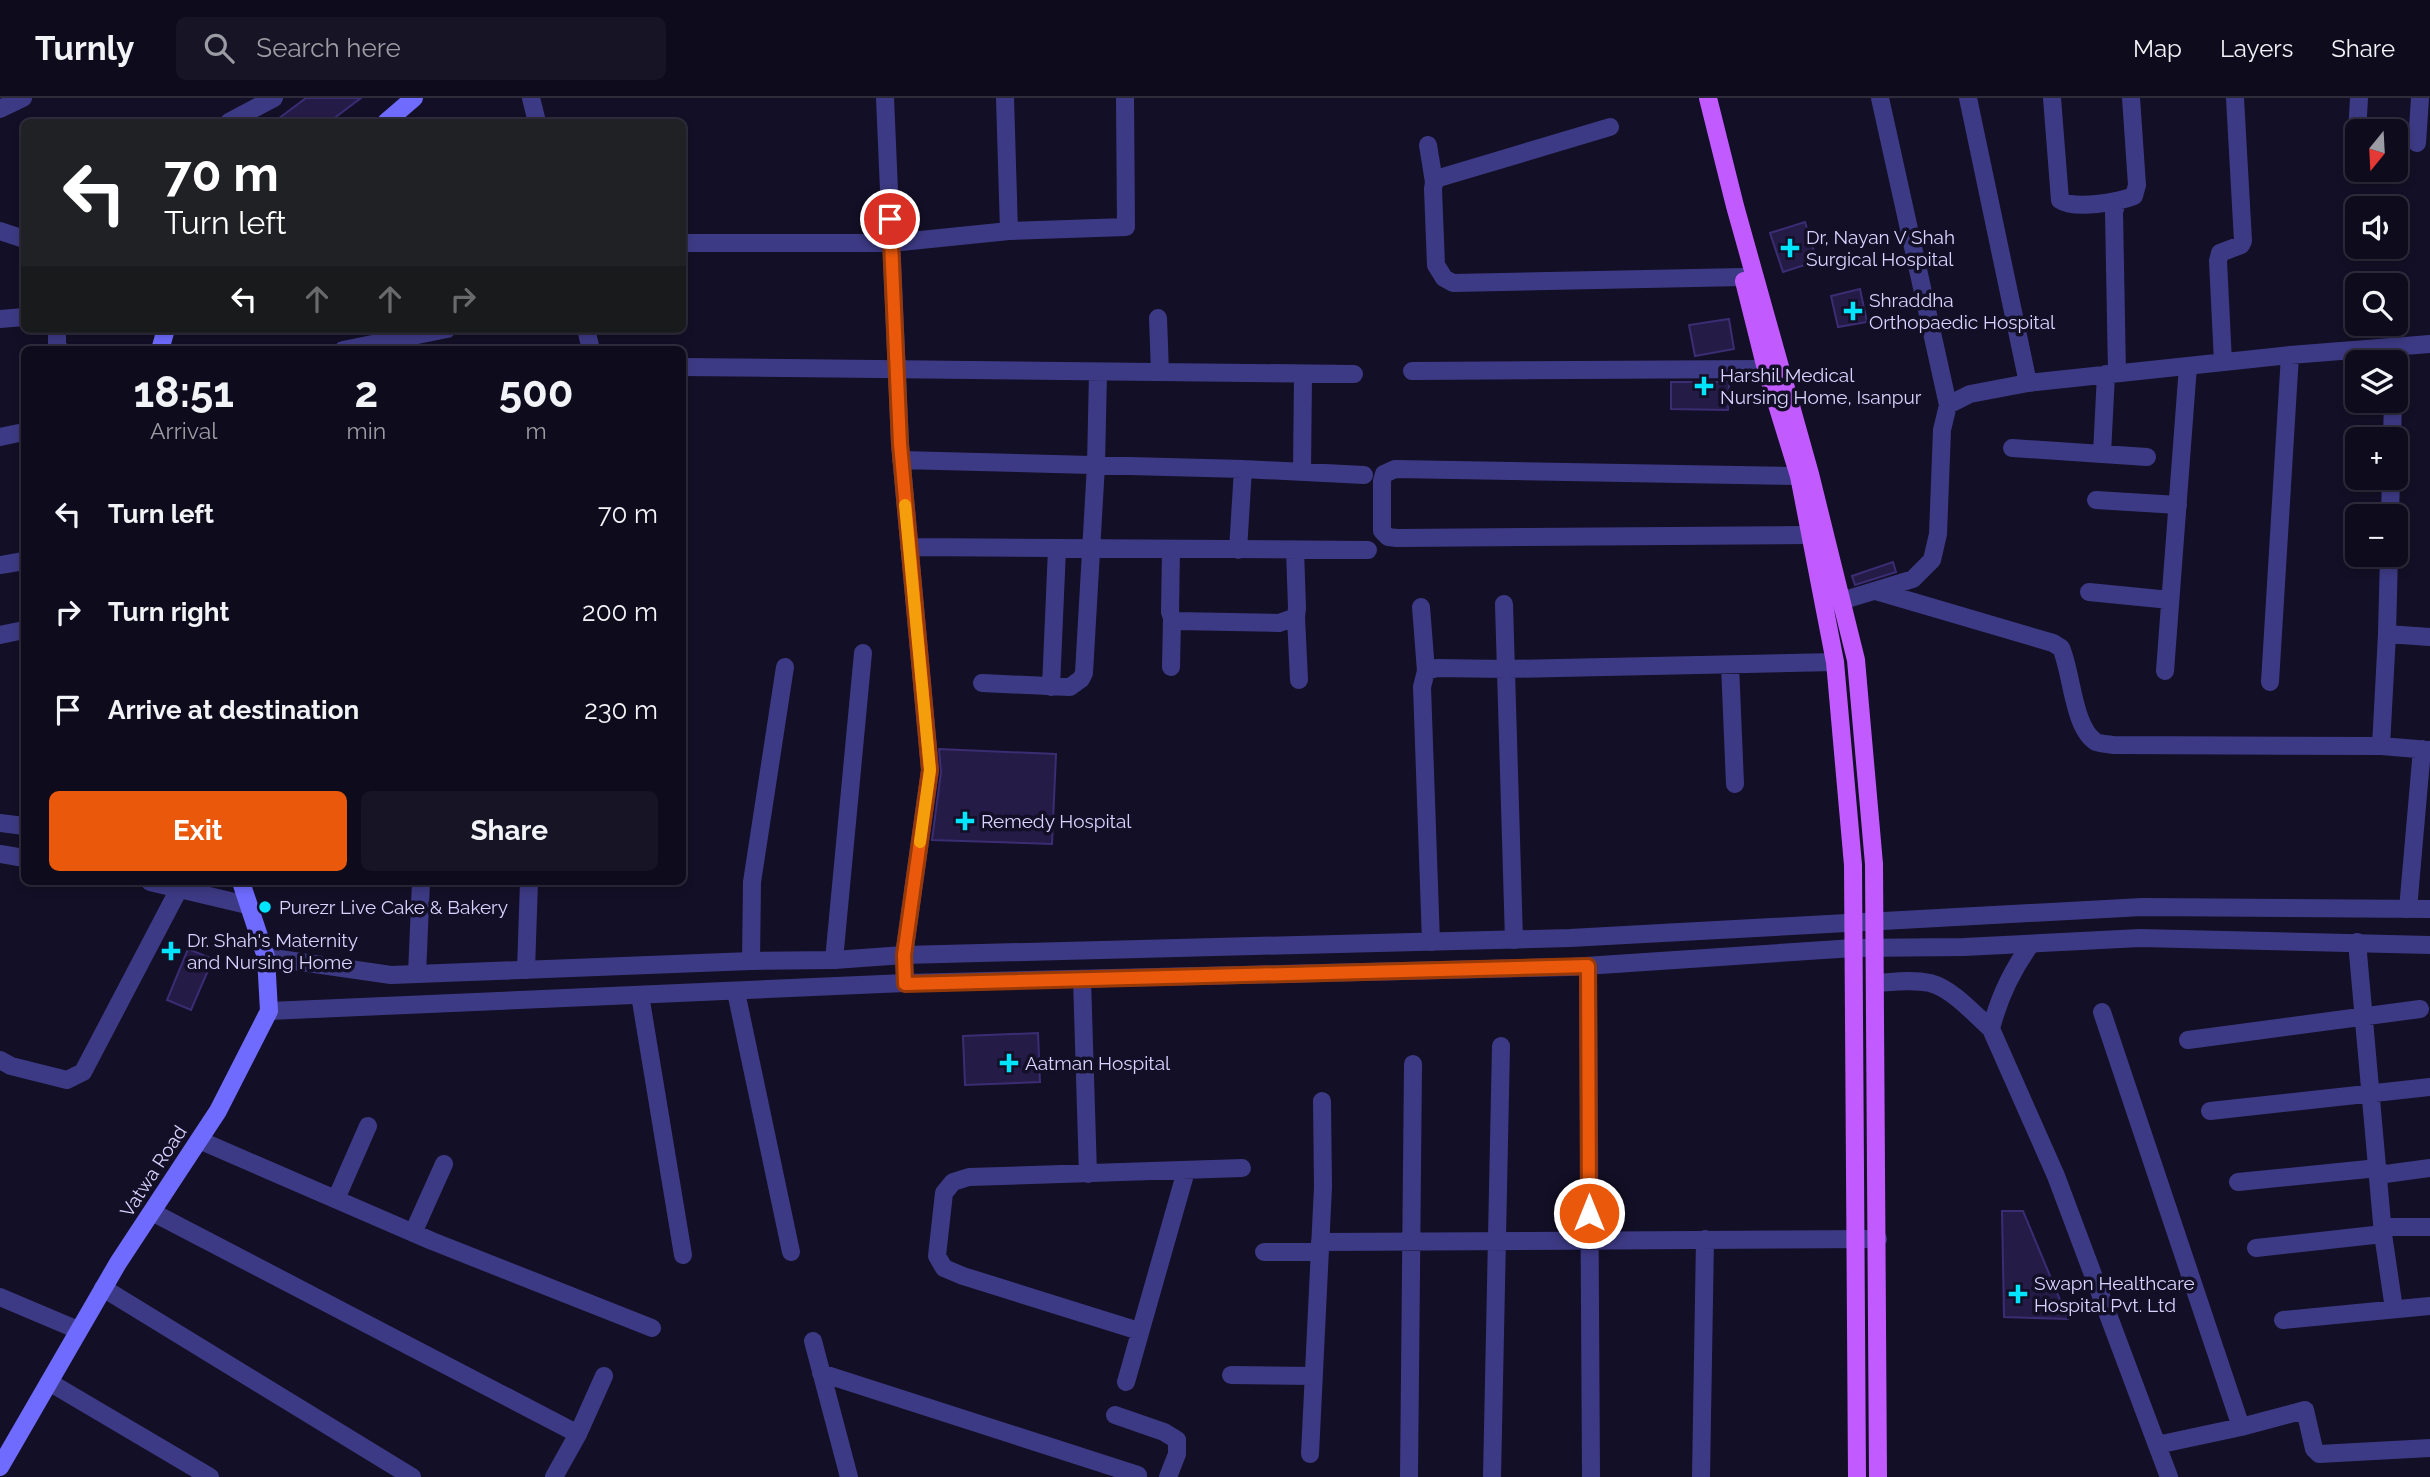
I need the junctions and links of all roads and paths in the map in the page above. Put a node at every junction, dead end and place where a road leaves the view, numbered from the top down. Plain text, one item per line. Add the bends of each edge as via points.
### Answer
1 (23, 98) edge
2 (274, 98) edge
3 (414, 98) edge
4 (531, 98) edge
5 (885, 98) edge
6 (1005, 98) edge
7 (1125, 98) edge
8 (1697, 98) edge
9 (1708, 98) edge
10 (1880, 98) edge
11 (1968, 98) edge
12 (2052, 98) edge
13 (2131, 98) edge
14 (2235, 98) edge
15 (2359, 98) edge
16 (2420, 98) edge
17 (0, 109) edge
18 (235, 119) edge
19 (390, 119) edge
20 (536, 119) edge
21 (2358, 119) edge
22 (1610, 127) dead end
23 (2417, 143) dead end
24 (1428, 145) dead end
25 (1434, 182) junction
26 (2117, 202) junction
27 (0, 231) edge
28 (1009, 231) junction
29 (21, 237) edge
30 (686, 243) edge
31 (891, 243) junction
32 (1743, 277) junction
33 (21, 317) edge
34 (1158, 318) dead end
35 (0, 319) edge
36 (427, 333) edge
37 (2430, 344) edge
38 (363, 346) edge
39 (2408, 351) edge
40 (2290, 355) junction
41 (2345, 355) edge
42 (2223, 362) junction
43 (2188, 366) junction
44 (686, 367) edge
45 (1766, 369) junction
46 (897, 370) junction
47 (1412, 371) dead end
48 (1098, 372) junction
49 (1160, 372) junction
50 (2112, 373) junction
51 (1303, 374) junction
52 (1354, 374) dead end
53 (2028, 383) junction
54 (1948, 405) junction
55 (21, 432) edge
56 (0, 436) edge
57 (2012, 448) dead end
58 (2102, 454) junction
59 (2147, 457) dead end
60 (901, 460) junction
61 (1096, 465) junction
62 (1243, 469) junction
63 (1302, 471) junction
64 (1364, 475) dead end
65 (1800, 476) junction
66 (2096, 500) dead end
67 (2178, 505) junction
68 (1811, 535) junction
69 (909, 547) junction
70 (1056, 549) junction
71 (1091, 549) junction
72 (1171, 549) junction
73 (1238, 550) junction
74 (1295, 550) junction
75 (1368, 550) dead end
76 (21, 562) edge
77 (0, 565) edge
78 (2389, 567) edge
79 (1876, 591) junction
80 (2088, 592) dead end
81 (2171, 600) junction
82 (1504, 604) dead end
83 (1833, 604) junction
84 (1420, 607) dead end
85 (1296, 617) junction
86 (1172, 618) junction
87 (21, 631) edge
88 (2387, 634) junction
89 (0, 635) edge
90 (2430, 637) edge
91 (863, 653) dead end
92 (1835, 662) junction
93 (1730, 665) junction
94 (785, 667) dead end
95 (1171, 667) dead end
96 (1507, 669) junction
97 (1426, 671) junction
98 (2165, 671) dead end
99 (1299, 680) dead end
100 (2270, 682) dead end
101 (982, 684) dead end
102 (1051, 687) junction
103 (2381, 746) junction
104 (2426, 749) edge
105 (1735, 784) dead end
106 (0, 823) edge
107 (21, 826) edge
108 (0, 854) edge
109 (21, 858) edge
110 (162, 885) edge
111 (242, 885) edge
112 (421, 885) edge
113 (529, 885) edge
114 (179, 889) junction
115 (247, 905) junction
116 (2408, 909) junction
117 (2430, 909) edge
118 (1875, 920) junction
119 (1854, 922) junction
120 (1514, 940) junction
121 (1431, 942) junction
122 (2357, 942) junction
123 (2031, 944) junction
124 (2430, 945) edge
125 (1875, 947) junction
126 (1854, 948) junction
127 (904, 955) junction
128 (266, 957) junction
129 (834, 960) junction
130 (751, 961) junction
131 (1588, 966) junction
132 (526, 970) junction
133 (417, 974) junction
134 (1082, 979) junction
135 (1875, 983) junction
136 (905, 984) junction
137 (736, 992) junction
138 (640, 995) junction
139 (2420, 1009) dead end
140 (269, 1011) junction
141 (2102, 1012) dead end
142 (2364, 1017) junction
143 (1991, 1029) junction
144 (2188, 1041) dead end
145 (1501, 1046) dead end
146 (0, 1060) edge
147 (1413, 1064) dead end
148 (2430, 1087) edge
149 (2372, 1093) junction
150 (1322, 1101) dead end
151 (2210, 1111) dead end
152 (368, 1126) dead end
153 (199, 1140) junction
154 (444, 1164) dead end
155 (1242, 1168) dead end
156 (2430, 1168) edge
157 (1186, 1171) junction
158 (2378, 1172) junction
159 (1088, 1174) junction
160 (2238, 1182) dead end
161 (336, 1199) junction
162 (152, 1212) junction
163 (2430, 1227) edge
164 (2383, 1231) junction
165 (412, 1233) junction
166 (1878, 1238) junction
167 (1856, 1239) junction
168 (1497, 1240) junction
169 (1590, 1240) junction
170 (1705, 1240) junction
171 (1412, 1241) junction
172 (1320, 1247) junction
173 (2256, 1248) dead end
174 (791, 1252) dead end
175 (1264, 1252) dead end
176 (683, 1255) dead end
177 (103, 1288) junction
178 (0, 1297) edge
179 (2430, 1306) edge
180 (2394, 1309) junction
181 (2283, 1320) dead end
182 (652, 1328) dead end
183 (78, 1331) junction
184 (1139, 1331) junction
185 (814, 1341) dead end
186 (821, 1373) junction
187 (1231, 1375) dead end
188 (604, 1376) dead end
189 (1314, 1376) junction
190 (49, 1382) junction
191 (1126, 1382) dead end
192 (1115, 1415) dead end
193 (2241, 1427) junction
194 (578, 1434) junction
195 (2157, 1445) junction
196 (2430, 1448) edge
197 (1310, 1454) dead end
198 (0, 1467) edge
199 (1138, 1475) dead end
200 (210, 1477) edge
201 (412, 1477) edge
202 (554, 1477) edge
203 (849, 1477) edge
204 (1168, 1477) edge
205 (1409, 1477) edge
206 (1492, 1477) edge
207 (1591, 1477) edge
208 (1701, 1477) edge
209 (1857, 1477) edge
210 (1878, 1477) edge
211 (2169, 1477) edge

1 - 17 street
2 - 18 street
3 - 19 main road
4 - 20 street
5 - 31 street
6 - 28 street
7 - 28 street via 1126,227
8 - 32 main road
9 - 83 main road via 1810,474
10 - 54 street
11 - 53 street
12 - 26 street via 2060,200 2067,204
13 - 26 street via 2136,191
14 - 42 street via 2243,241 2220,253 2218,261
15 - 21 street
16 - 23 street
22 - 25 street
24 - 25 street
25 - 32 street via 1436,265 1452,283
26 - 50 street
27 - 29 street
28 - 31 street
30 - 31 street
31 - 46 street
32 - 45 main road
33 - 35 street
34 - 49 street
36 - 38 street
37 - 39 street
40 - 41 street
40 - 42 street
40 - 100 street
42 - 43 street
43 - 50 street
43 - 67 street
44 - 46 street
45 - 47 street
45 - 65 main road
46 - 48 street
46 - 60 street
48 - 49 street
48 - 61 street
49 - 51 street
50 - 53 street
50 - 58 street
51 - 52 street
51 - 63 street
53 - 54 street via 1970,394
54 - 79 street via 1932,560 1913,579
55 - 56 street
57 - 58 street
58 - 59 street
60 - 61 street
60 - 69 street
61 - 62 street
61 - 71 street
62 - 63 street
62 - 73 street
63 - 64 street
65 - 68 main road
65 - 68 street via 1395,469 1384,474 1382,481 1382,531 1397,538
66 - 67 street
67 - 81 street
68 - 83 main road
69 - 70 street
69 - 127 street via 930,770
70 - 71 street
70 - 102 street
71 - 72 street
71 - 102 street via 1084,673 1070,687
72 - 73 street
72 - 86 street
73 - 74 street
74 - 75 street
74 - 85 street
76 - 77 street
78 - 88 street
79 - 83 street
79 - 103 street via 2062,648 2082,723 2098,743
80 - 81 street
81 - 98 street
82 - 96 street
83 - 92 main road
83 - 118 main road via 1856,660
84 - 97 street
85 - 86 street via 1279,623
85 - 99 street
86 - 95 street
87 - 89 street
88 - 90 street
88 - 103 street
91 - 129 street
92 - 93 street
92 - 119 main road
93 - 96 street
93 - 105 street
94 - 130 street via 752,882
96 - 97 street via 1437,667
96 - 120 street
97 - 121 street via 1422,687
101 - 102 street
103 - 104 street
104 - 116 street
106 - 107 street
108 - 109 street
110 - 114 street
111 - 115 main road
112 - 133 street
113 - 132 street
114 - 115 street
114 - 146 street via 83,1072 67,1080
115 - 128 main road
116 - 117 street
116 - 118 street via 2142,907
118 - 119 street
118 - 125 main road
119 - 120 street
119 - 126 main road
120 - 121 street
121 - 127 street
122 - 123 street via 2140,938
122 - 124 street
122 - 142 street
123 - 125 street
123 - 143 street via 2016,964
125 - 126 street
125 - 135 main road
126 - 131 street
126 - 167 main road
127 - 129 street
127 - 136 street
128 - 133 street via 391,975
128 - 140 main road
129 - 130 street
130 - 132 street
131 - 134 street
131 - 169 street
132 - 133 street
134 - 136 street
134 - 159 street
135 - 143 street via 1932,984
135 - 166 main road
136 - 137 street
137 - 138 street
137 - 174 street
138 - 140 street
138 - 176 street
139 - 142 street
140 - 153 main road, Vatwa Road
141 - 193 street
142 - 144 street
142 - 149 street
143 - 195 street via 2056,1176
145 - 168 street
147 - 171 street
148 - 149 street
149 - 151 street
149 - 158 street
150 - 172 street
152 - 161 street
153 - 161 street
153 - 162 main road, Vatwa Road
154 - 165 street
155 - 157 street
156 - 158 street
157 - 159 street
157 - 184 street
158 - 160 street
158 - 164 street
159 - 184 street via 969,1177 953,1182 944,1193 937,1256 944,1268 963,1276
161 - 165 street
162 - 177 main road, Vatwa Road
162 - 194 street
163 - 164 street
164 - 173 street
164 - 180 street
165 - 182 street
166 - 167 street
166 - 210 main road
167 - 170 street
167 - 209 main road
168 - 169 street
168 - 171 street
168 - 206 street
169 - 170 street
169 - 207 street
170 - 208 street
171 - 172 street
171 - 205 street
172 - 175 street
172 - 189 street
177 - 183 main road, Vatwa Road
177 - 201 street
178 - 183 street
179 - 180 street
180 - 181 street
183 - 190 main road, Vatwa Road
184 - 191 street
185 - 186 street
186 - 199 street
186 - 203 street
187 - 189 street
188 - 194 street
189 - 197 street
190 - 198 main road, Vatwa Road
190 - 200 street
192 - 204 street via 1177,1440
193 - 195 street
193 - 196 street via 2305,1410 2319,1454
194 - 202 street
195 - 211 street

